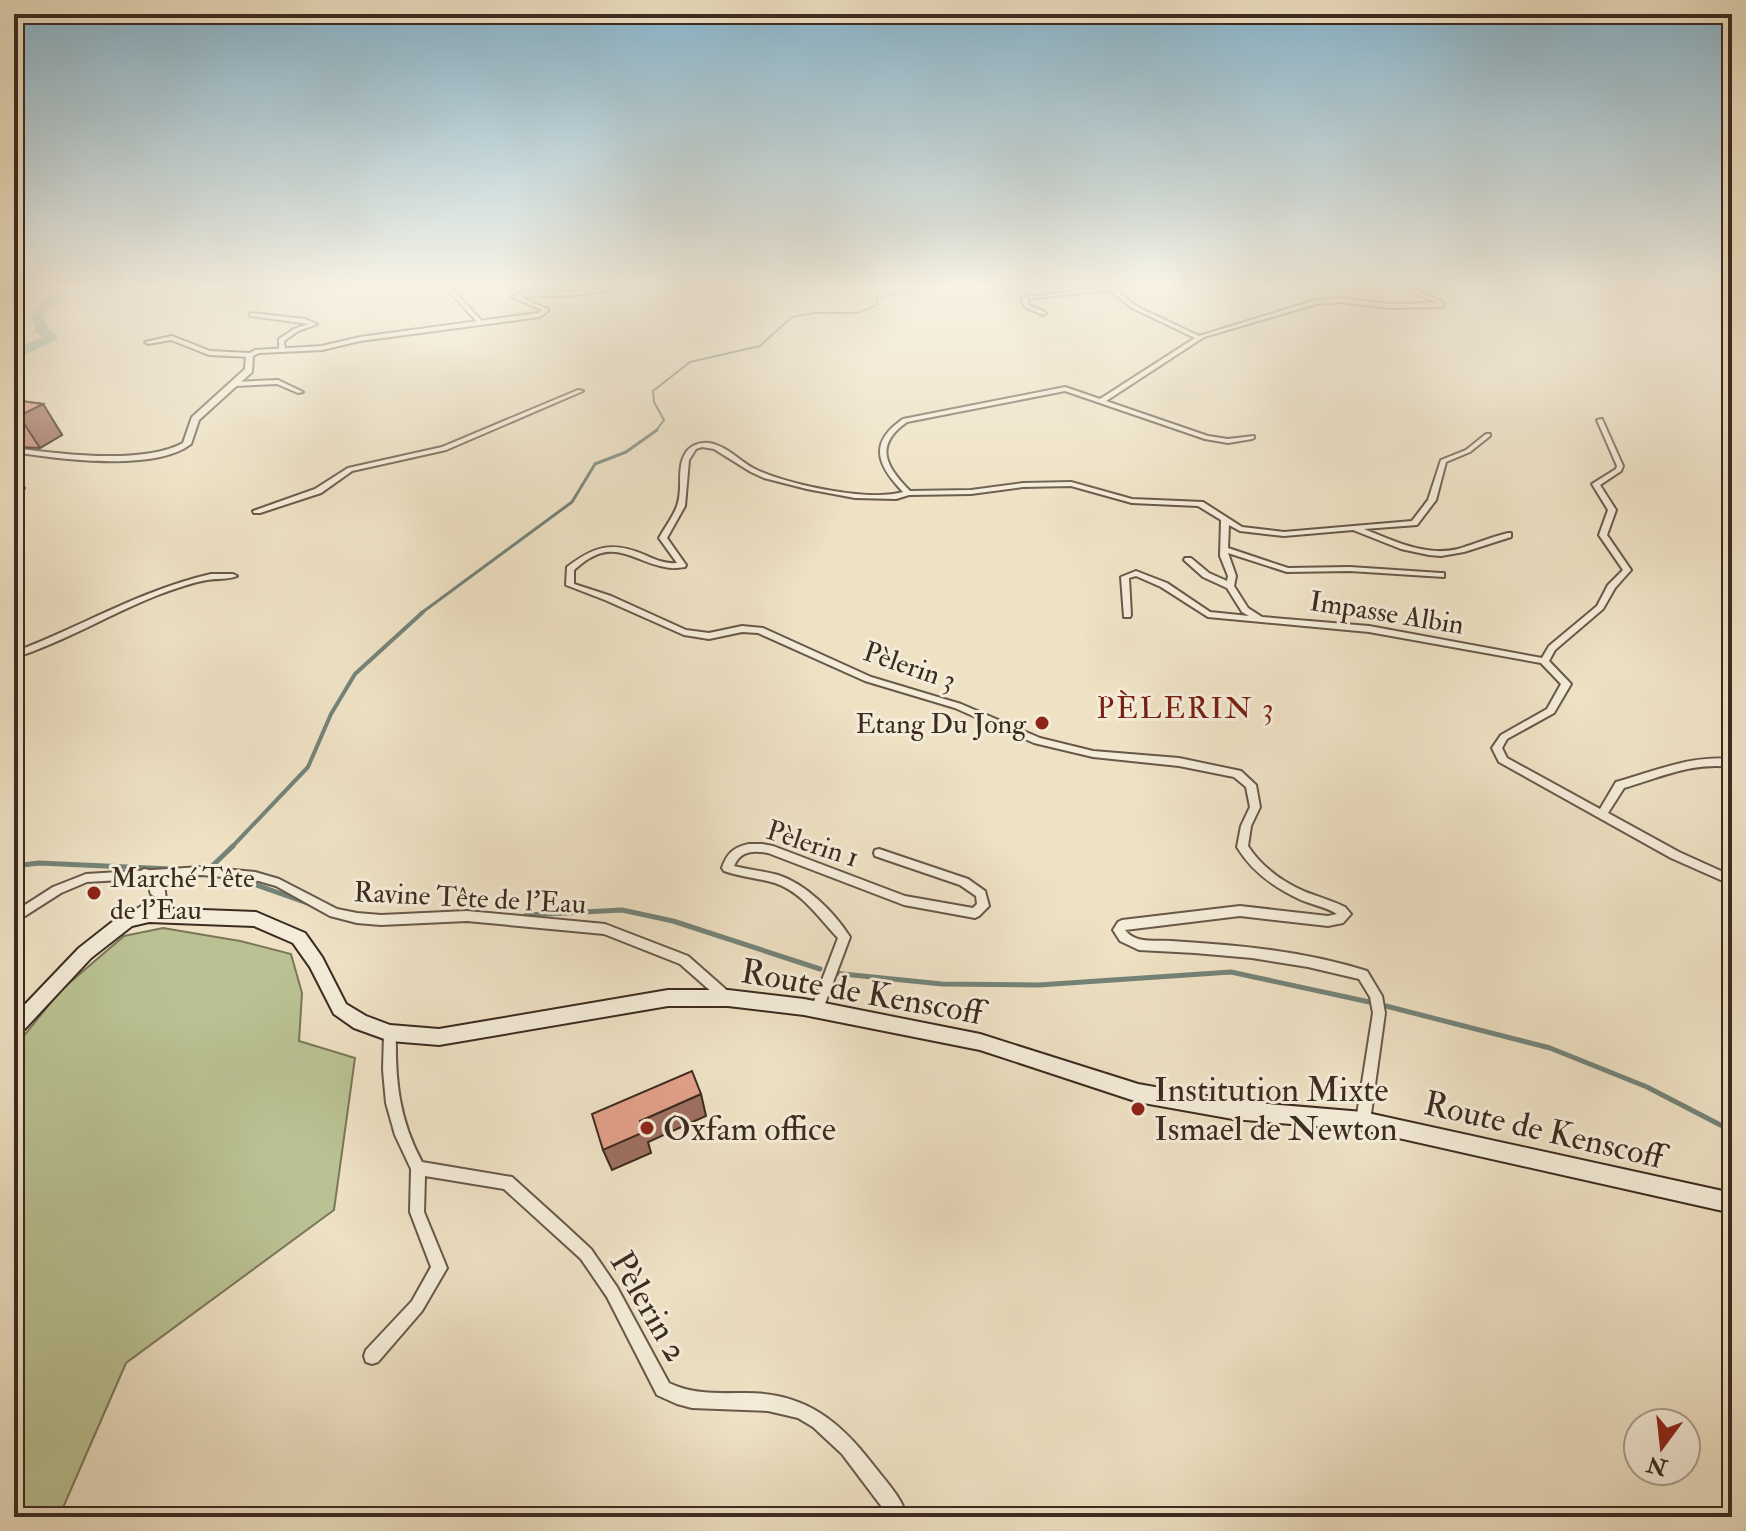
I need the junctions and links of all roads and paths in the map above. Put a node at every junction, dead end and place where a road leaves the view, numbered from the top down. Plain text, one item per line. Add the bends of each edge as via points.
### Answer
1 (250, 359) edge
2 (1166, 359) edge
3 (235, 384) junction
4 (580, 391) dead end
5 (300, 392) dead end
6 (1103, 400) junction
7 (1600, 420) dead end
8 (1488, 435) dead end
9 (1252, 437) dead end
10 (14, 450) edge
11 (14, 483) edge
12 (14, 493) edge
13 (908, 493) junction
14 (257, 511) dead end
15 (1225, 519) junction
16 (1350, 527) junction
17 (1508, 535) dead end
18 (1224, 549) junction
19 (1188, 560) dead end
20 (1441, 575) dead end
21 (233, 576) dead end
22 (1230, 586) junction
23 (1127, 615) dead end
24 (1260, 619) junction
25 (14, 655) edge
26 (1544, 661) junction
27 (1732, 763) edge
28 (1601, 815) junction
29 (879, 853) dead end
30 (144, 873) junction
31 (1732, 881) edge
32 (14, 918) edge
33 (127, 920) junction
34 (728, 998) junction
35 (817, 1009) junction
36 (14, 1028) edge
37 (390, 1033) junction
38 (1363, 1121) junction
39 (418, 1168) junction
40 (1732, 1203) edge
41 (372, 1356) dead end
42 (897, 1517) edge

1 - 3 street via 249,370
2 - 6 street
3 - 5 street via 278,382
3 - 10 street via 195,419 187,444 175,453 95,457
4 - 14 street via 444,449 350,469 318,491
6 - 9 street via 1207,438
6 - 13 street via 1061,389 905,420 890,429 882,456
7 - 26 street via 1620,466 1596,484 1612,510 1603,535 1627,570 1600,607
8 - 16 street via 1443,461 1432,500 1414,523
11 - 12 street via 20,488
13 - 15 street via 1071,484 1132,501 1200,504
13 - 38 street, Pèlerin 3 via 864,496 800,487 700,445 691,449 684,464 680,508 663,538 682,565 667,565 630,550 599,551 570,569 570,585 684,632 709,636 760,630 868,679 958,706 1037,741 1237,774 1251,785 1255,807 1242,847 1254,866 1345,914 1328,921 1240,911 1135,921 1119,930 1139,945 1229,952 1363,975 1379,1013
15 - 16 street via 1240,529 1284,534
15 - 18 street
16 - 17 street via 1436,553
18 - 20 street via 1287,570
18 - 22 street
19 - 22 street
21 - 25 street via 217,573 186,581
22 - 24 street via 1245,610
23 - 24 street, Impasse Albin via 1125,577 1136,573 1208,614
24 - 26 street, Impasse Albin via 1369,629
26 - 28 street via 1566,684 1551,711 1504,737 1497,748 1503,760
27 - 28 street via 1700,760 1674,765 1620,785
28 - 31 street
29 - 35 street, Pèlerin 1 via 964,882 981,894 983,906 975,913 904,900 755,846 730,858 728,868 740,874 782,881 800,890 844,937
30 - 32 street, Ravine Tête de l'Eau via 86,878
30 - 33 street via 158,881 155,891 161,900
30 - 34 street, Ravine Tête de l'Eau via 255,876 334,913 357,918 467,916 605,929 684,960
33 - 36 main road via 85,953
33 - 37 main road, Route de Kenscoff via 215,916 256,919 283,930 299,938 340,1009
34 - 35 main road, Route de Kenscoff
34 - 37 main road, Route de Kenscoff via 668,998 439,1037
35 - 38 main road, Route de Kenscoff via 980,1042 1138,1093 1233,1110
37 - 39 street via 394,1115
38 - 40 main road, Route de Kenscoff
39 - 41 street via 417,1212 439,1268 417,1306
39 - 42 street, Pèlerin 2 via 507,1182 586,1254 663,1389 679,1398 784,1405 831,1428

